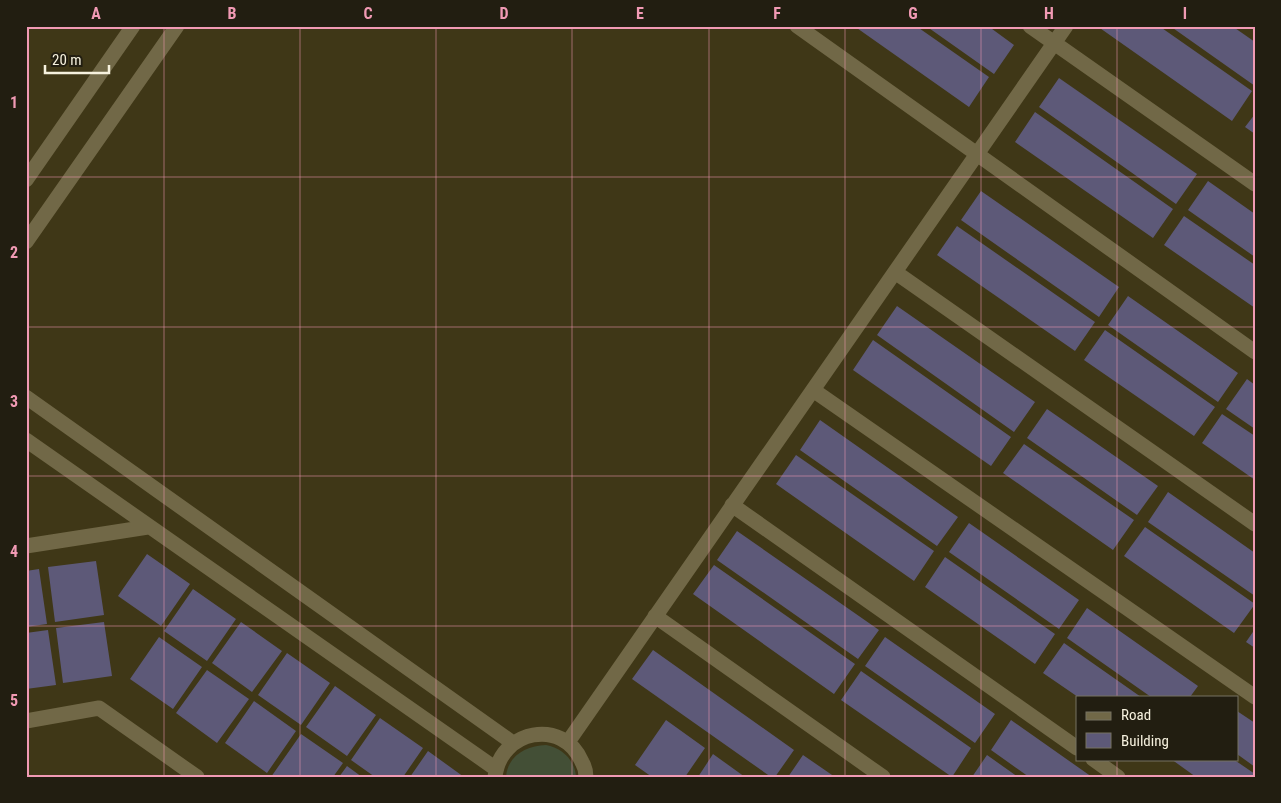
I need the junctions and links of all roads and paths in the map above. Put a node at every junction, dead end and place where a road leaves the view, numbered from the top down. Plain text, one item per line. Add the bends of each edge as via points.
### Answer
1 (133, 26) edge
2 (177, 26) edge
3 (798, 26) edge
4 (1030, 26) edge
5 (1066, 26) edge
6 (1054, 44) junction
7 (977, 154) junction
8 (26, 180) edge
9 (1255, 184) edge
10 (26, 242) edge
11 (895, 272) junction
12 (1255, 352) edge
13 (812, 390) junction
14 (26, 397) edge
15 (26, 440) edge
16 (732, 505) junction
17 (1255, 524) edge
18 (148, 527) junction
19 (26, 546) edge
20 (655, 616) junction
21 (1255, 697) edge
22 (26, 721) edge
23 (568, 742) junction
24 (513, 743) junction
25 (1076, 747) edge
26 (1094, 760) edge
27 (495, 773) edge
28 (197, 777) edge
29 (586, 777) edge
30 (883, 777) edge
31 (1118, 777) edge

1 - 8 street
2 - 10 street
3 - 7 street
4 - 6 street
5 - 6 street
6 - 7 street
6 - 9 street
7 - 11 street
7 - 12 street
11 - 13 street
11 - 17 street
13 - 16 street
13 - 21 street
14 - 24 street
15 - 18 street
16 - 20 street
16 - 25 street
18 - 19 street
18 - 27 street
20 - 23 street
20 - 30 street
22 - 28 street via 100,708
23 - 24 street via 547,734 529,735
23 - 29 street via 578,753
24 - 27 street via 502,755
26 - 31 street

